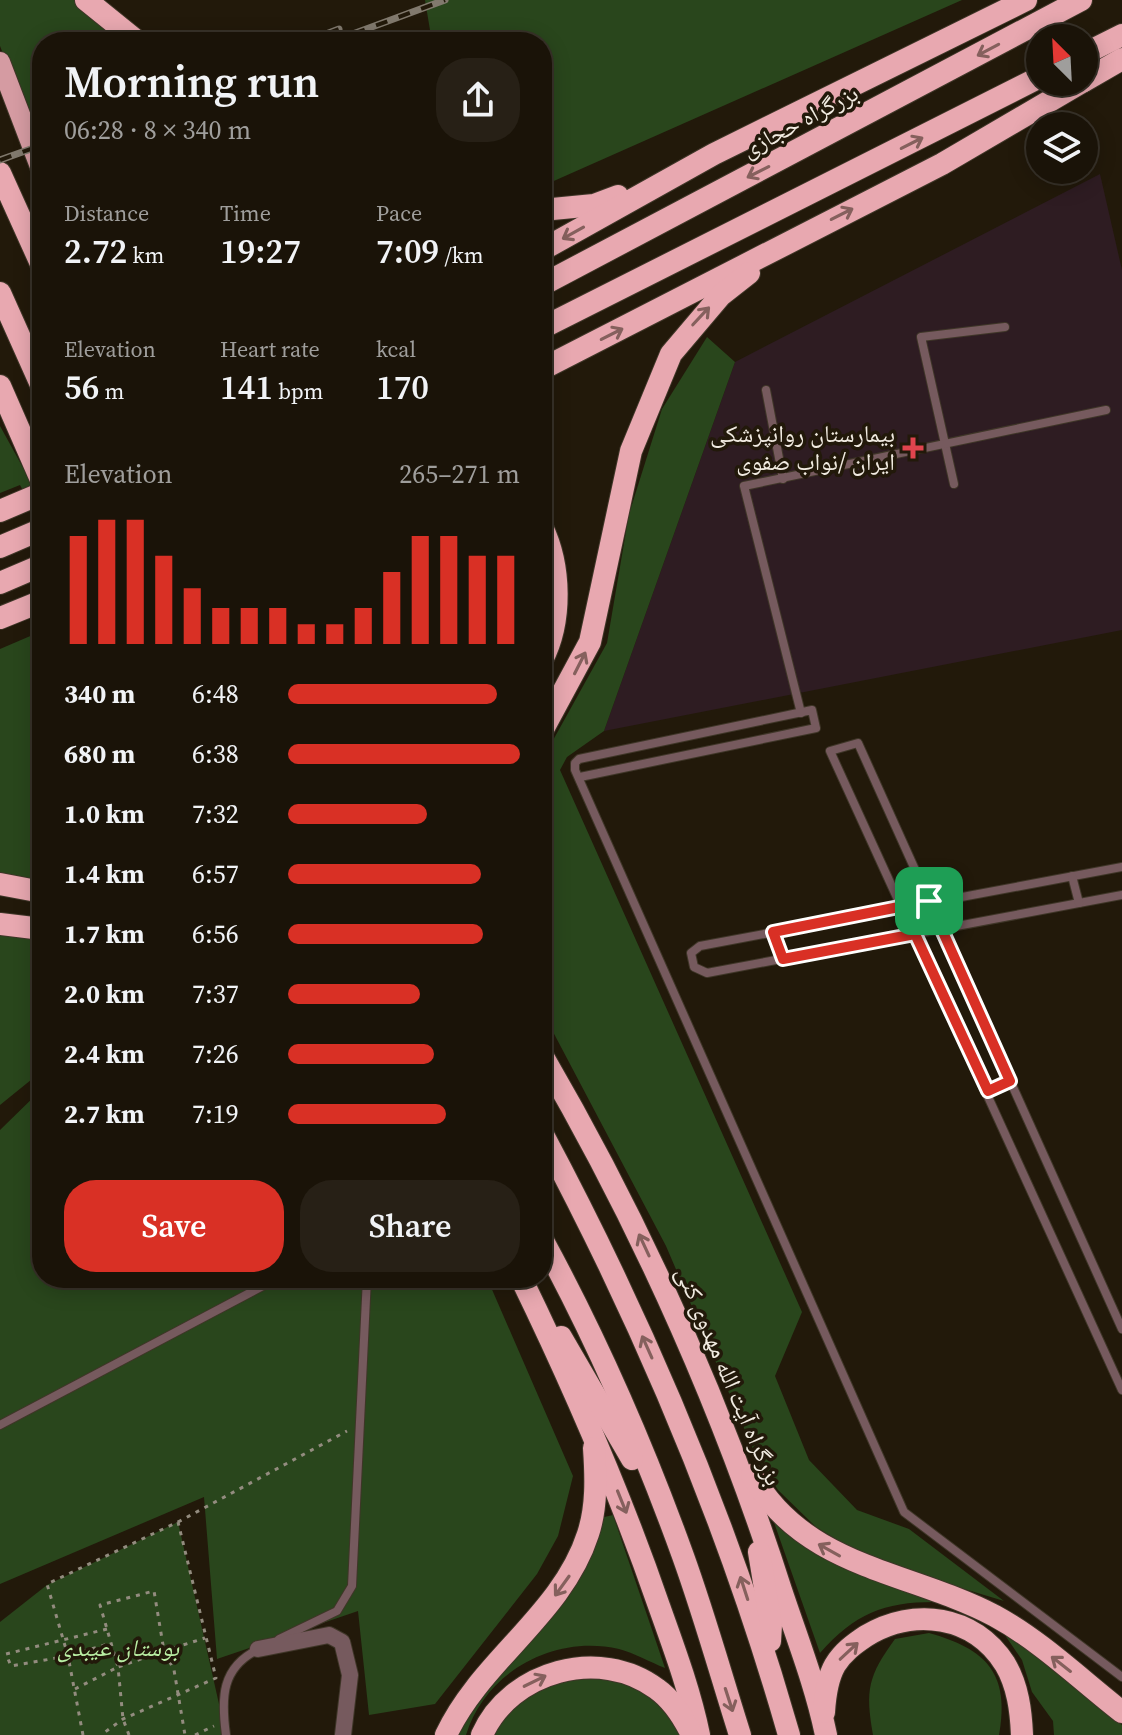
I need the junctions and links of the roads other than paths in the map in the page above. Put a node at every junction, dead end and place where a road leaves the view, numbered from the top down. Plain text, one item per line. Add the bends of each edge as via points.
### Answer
1 (86, 0) edge
2 (1026, 0) edge
3 (1081, 0) edge
4 (126, 32) edge
5 (1122, 35) edge
6 (1098, 47) edge
7 (1122, 59) edge
8 (0, 62) edge
9 (1098, 73) edge
10 (1026, 84) edge
11 (1059, 96) edge
12 (32, 146) edge
13 (714, 154) junction
14 (0, 173) edge
15 (552, 209) edge
16 (801, 234) junction
17 (32, 244) edge
18 (552, 244) edge
19 (552, 280) edge
20 (0, 293) edge
21 (552, 323) edge
22 (1005, 327) dead end
23 (552, 364) edge
24 (32, 365) edge
25 (0, 386) edge
26 (766, 390) dead end
27 (0, 399) edge
28 (1106, 410) dead end
29 (13, 422) junction
30 (943, 445) junction
31 (32, 461) edge
32 (783, 479) junction
33 (954, 484) dead end
34 (32, 497) edge
35 (0, 511) edge
36 (32, 534) edge
37 (0, 547) edge
38 (552, 555) edge
39 (32, 569) edge
40 (0, 583) edge
41 (32, 605) edge
42 (0, 618) edge
43 (552, 634) edge
44 (552, 712) edge
45 (801, 713) junction
46 (640, 746) junction
47 (646, 763) junction
48 (580, 777) junction
49 (1122, 867) edge
50 (1072, 876) junction
51 (0, 884) edge
52 (32, 890) edge
53 (1122, 895) edge
54 (929, 901) junction
55 (1079, 903) junction
56 (902, 907) junction
57 (0, 924) edge
58 (32, 928) edge
59 (941, 928) junction
60 (773, 932) junction
61 (915, 934) junction
62 (783, 959) junction
63 (552, 1073) edge
64 (1010, 1081) junction
65 (988, 1091) junction
66 (552, 1153) edge
67 (552, 1258) edge
68 (259, 1288) edge
69 (367, 1288) edge
70 (525, 1288) edge
71 (527, 1288) edge
72 (1122, 1329) edge
73 (1122, 1390) edge
74 (720, 1419) junction
75 (0, 1425) edge
76 (593, 1431) junction
77 (754, 1505) junction
78 (669, 1523) junction
79 (258, 1649) junction
80 (768, 1662) junction
81 (1122, 1677) edge
82 (1122, 1712) edge
83 (825, 1728) edge
84 (226, 1735) edge
85 (343, 1735) edge
86 (446, 1735) edge
87 (482, 1735) edge
88 (692, 1735) edge
89 (699, 1735) edge
90 (740, 1735) edge
91 (789, 1735) edge
92 (1022, 1735) edge

1 - 4 highway
2 - 13 highway
3 -> 19 highway, بزرگراه حجازی
5 - 6 highway
7 - 9 highway
8 - 12 main road
21 -> 10 highway
16 -> 11 highway via 942,164
13 - 15 highway via 594,205
13 -> 18 highway
14 - 17 highway
23 -> 16 highway
44 -> 16 highway via 590,642 631,451 671,354 721,295
20 - 24 highway
22 - 30 lane via 921,337
25 - 29 highway
26 - 32 lane
27 - 29 highway
28 - 30 lane
29 - 31 highway
30 - 32 lane
30 - 33 lane
32 - 45 lane via 744,486
34 - 35 highway
36 - 37 highway
38 - 43 highway
39 - 40 highway
41 - 42 highway
45 - 46 lane
45 - 47 lane via 812,710 816,728
46 - 47 lane
46 - 48 lane via 579,759 575,763
47 - 48 lane
48 - 81 lane via 904,1512
49 - 50 lane
50 - 54 lane
50 - 55 lane
51 - 52 highway
53 - 55 lane
54 - 56 lane
54 - 56 lane via 858,743 830,751
54 - 59 lane
55 - 59 lane
56 - 60 lane
56 - 61 lane
57 - 58 highway
59 - 61 lane
59 - 64 lane
60 - 62 lane
60 - 62 lane via 700,946 691,953 694,967 707,973
61 - 62 lane
61 - 65 lane
74 -> 63 highway, بزرگراه آیت الله مهدوی کنی via 637,1229
64 - 65 lane
64 - 72 lane
65 - 73 lane
80 -> 66 highway via 681,1423
67 - 78 highway via 629,1421
68 - 75 lane
69 - 79 lane via 349,1596 337,1611
70 - 76 highway
71 - 78 highway via 578,1361
74 - 77 highway, بزرگراه آیت الله مهدوی کنی
82 -> 74 highway via 996,1617 847,1560 812,1541 779,1513
76 -> 86 highway via 594,1506 578,1559 546,1606 473,1688
76 -> 89 highway via 645,1567
77 - 80 highway via 771,1625
77 - 83 highway, بزرگراه آیت الله مهدوی کنی
78 -> 90 highway
79 - 84 lane via 229,1673 222,1704
79 - 85 street via 329,1635 342,1642 350,1675
80 - 91 highway
83 -> 92 highway via 826,1690 846,1651 885,1625 940,1619 972,1631 1006,1665 1019,1699
87 -> 88 highway via 497,1710 535,1679 589,1667 629,1674 659,1690

